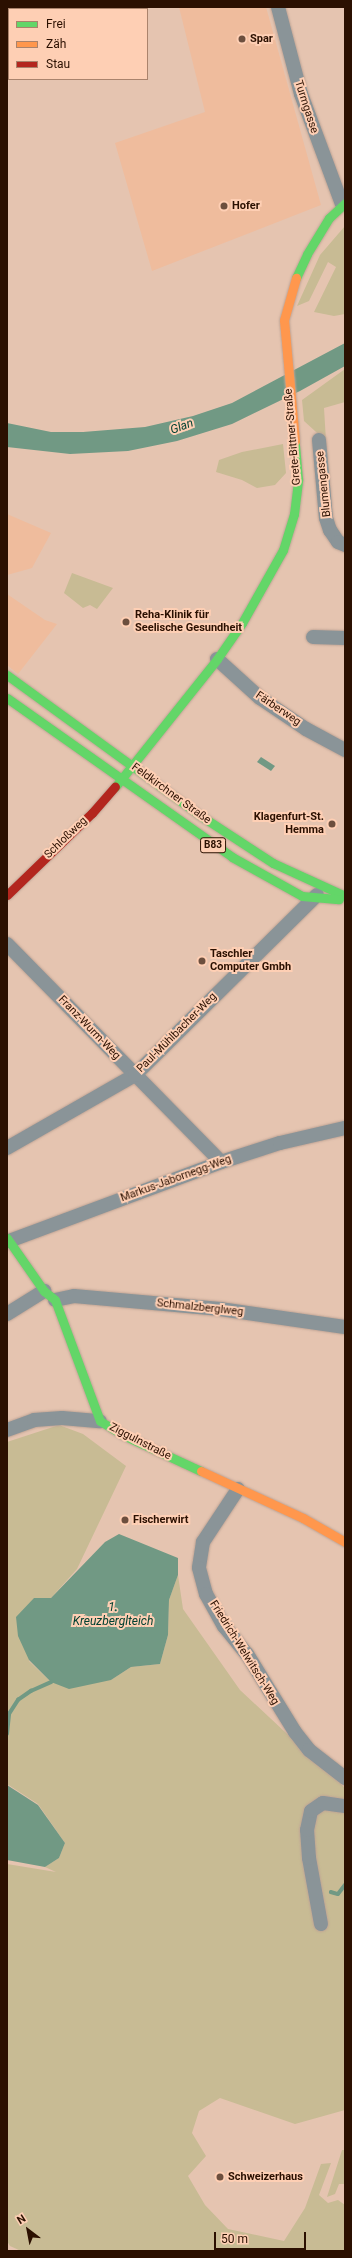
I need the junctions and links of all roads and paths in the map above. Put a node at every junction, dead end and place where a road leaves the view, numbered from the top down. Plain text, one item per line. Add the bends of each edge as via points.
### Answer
1 (278, 7) edge
2 (344, 203) edge
3 (319, 440) dead end
4 (345, 545) edge
5 (313, 637) dead end
6 (345, 638) edge
7 (217, 659) junction
8 (8, 679) edge
9 (7, 698) edge
10 (345, 750) edge
11 (133, 766) junction
12 (122, 779) junction
13 (325, 889) junction
14 (7, 895) edge
15 (312, 898) junction
16 (345, 898) edge
17 (7, 944) edge
18 (135, 1075) junction
19 (345, 1128) edge
20 (7, 1148) edge
21 (221, 1162) junction
22 (8, 1239) edge
23 (44, 1291) junction
24 (55, 1300) junction
25 (7, 1314) edge
26 (345, 1327) edge
27 (100, 1421) junction
28 (7, 1430) edge
29 (238, 1489) junction
30 (345, 1542) edge
31 (345, 1778) edge
32 (345, 1806) edge
33 (321, 1924) dead end

1 - 2 street, Turmgasse via 301,94
2 - 7 street, Grete-Bittner-Straße via 329,218 306,254 290,293 284,320 298,479 289,534 272,571
3 - 4 street, Blumengasse via 326,518 338,542
5 - 6 street
7 - 10 street, Färberweg via 260,698 306,729
7 - 11 street, Grete-Bittner-Straße
8 - 11 street, Feldkirchner Straße / B83
9 - 12 street, Feldkirchner Straße / B83
11 - 12 street, Grete-Bittner-Straße
11 - 13 street, Feldkirchner Straße / B83 via 198,814 273,863
12 - 14 street, Schloßweg via 92,813
12 - 15 street, Feldkirchner Straße / B83 via 232,857 294,892
13 - 15 street, Paul-Mühlbacher-Weg
13 - 16 street, Feldkirchner Straße / B83
15 - 16 street, Feldkirchner Straße / B83
15 - 18 street, Paul-Mühlbacher-Weg
17 - 18 street, Franz-Wurm-Weg
18 - 20 street, Paul-Mühlbacher-Weg
18 - 21 street, Franz-Wurm-Weg
19 - 21 street, Markus-Jabornegg-Weg via 280,1143
21 - 22 street, Markus-Jabornegg-Weg
22 - 23 street
23 - 24 street
23 - 25 street
24 - 26 street, Schmalzberglweg via 74,1296 220,1309
24 - 27 street, Ziggulnstraße
27 - 28 street via 62,1418 34,1420
27 - 29 street, Ziggulnstraße via 123,1435
29 - 30 street, Ziggulnstraße via 303,1518
29 - 31 street, Friedrich-Welwitsch-Weg via 203,1542 199,1568 206,1594 224,1626 247,1654 295,1732 310,1750
32 - 33 street via 323,1803 311,1811 307,1830 309,1858

